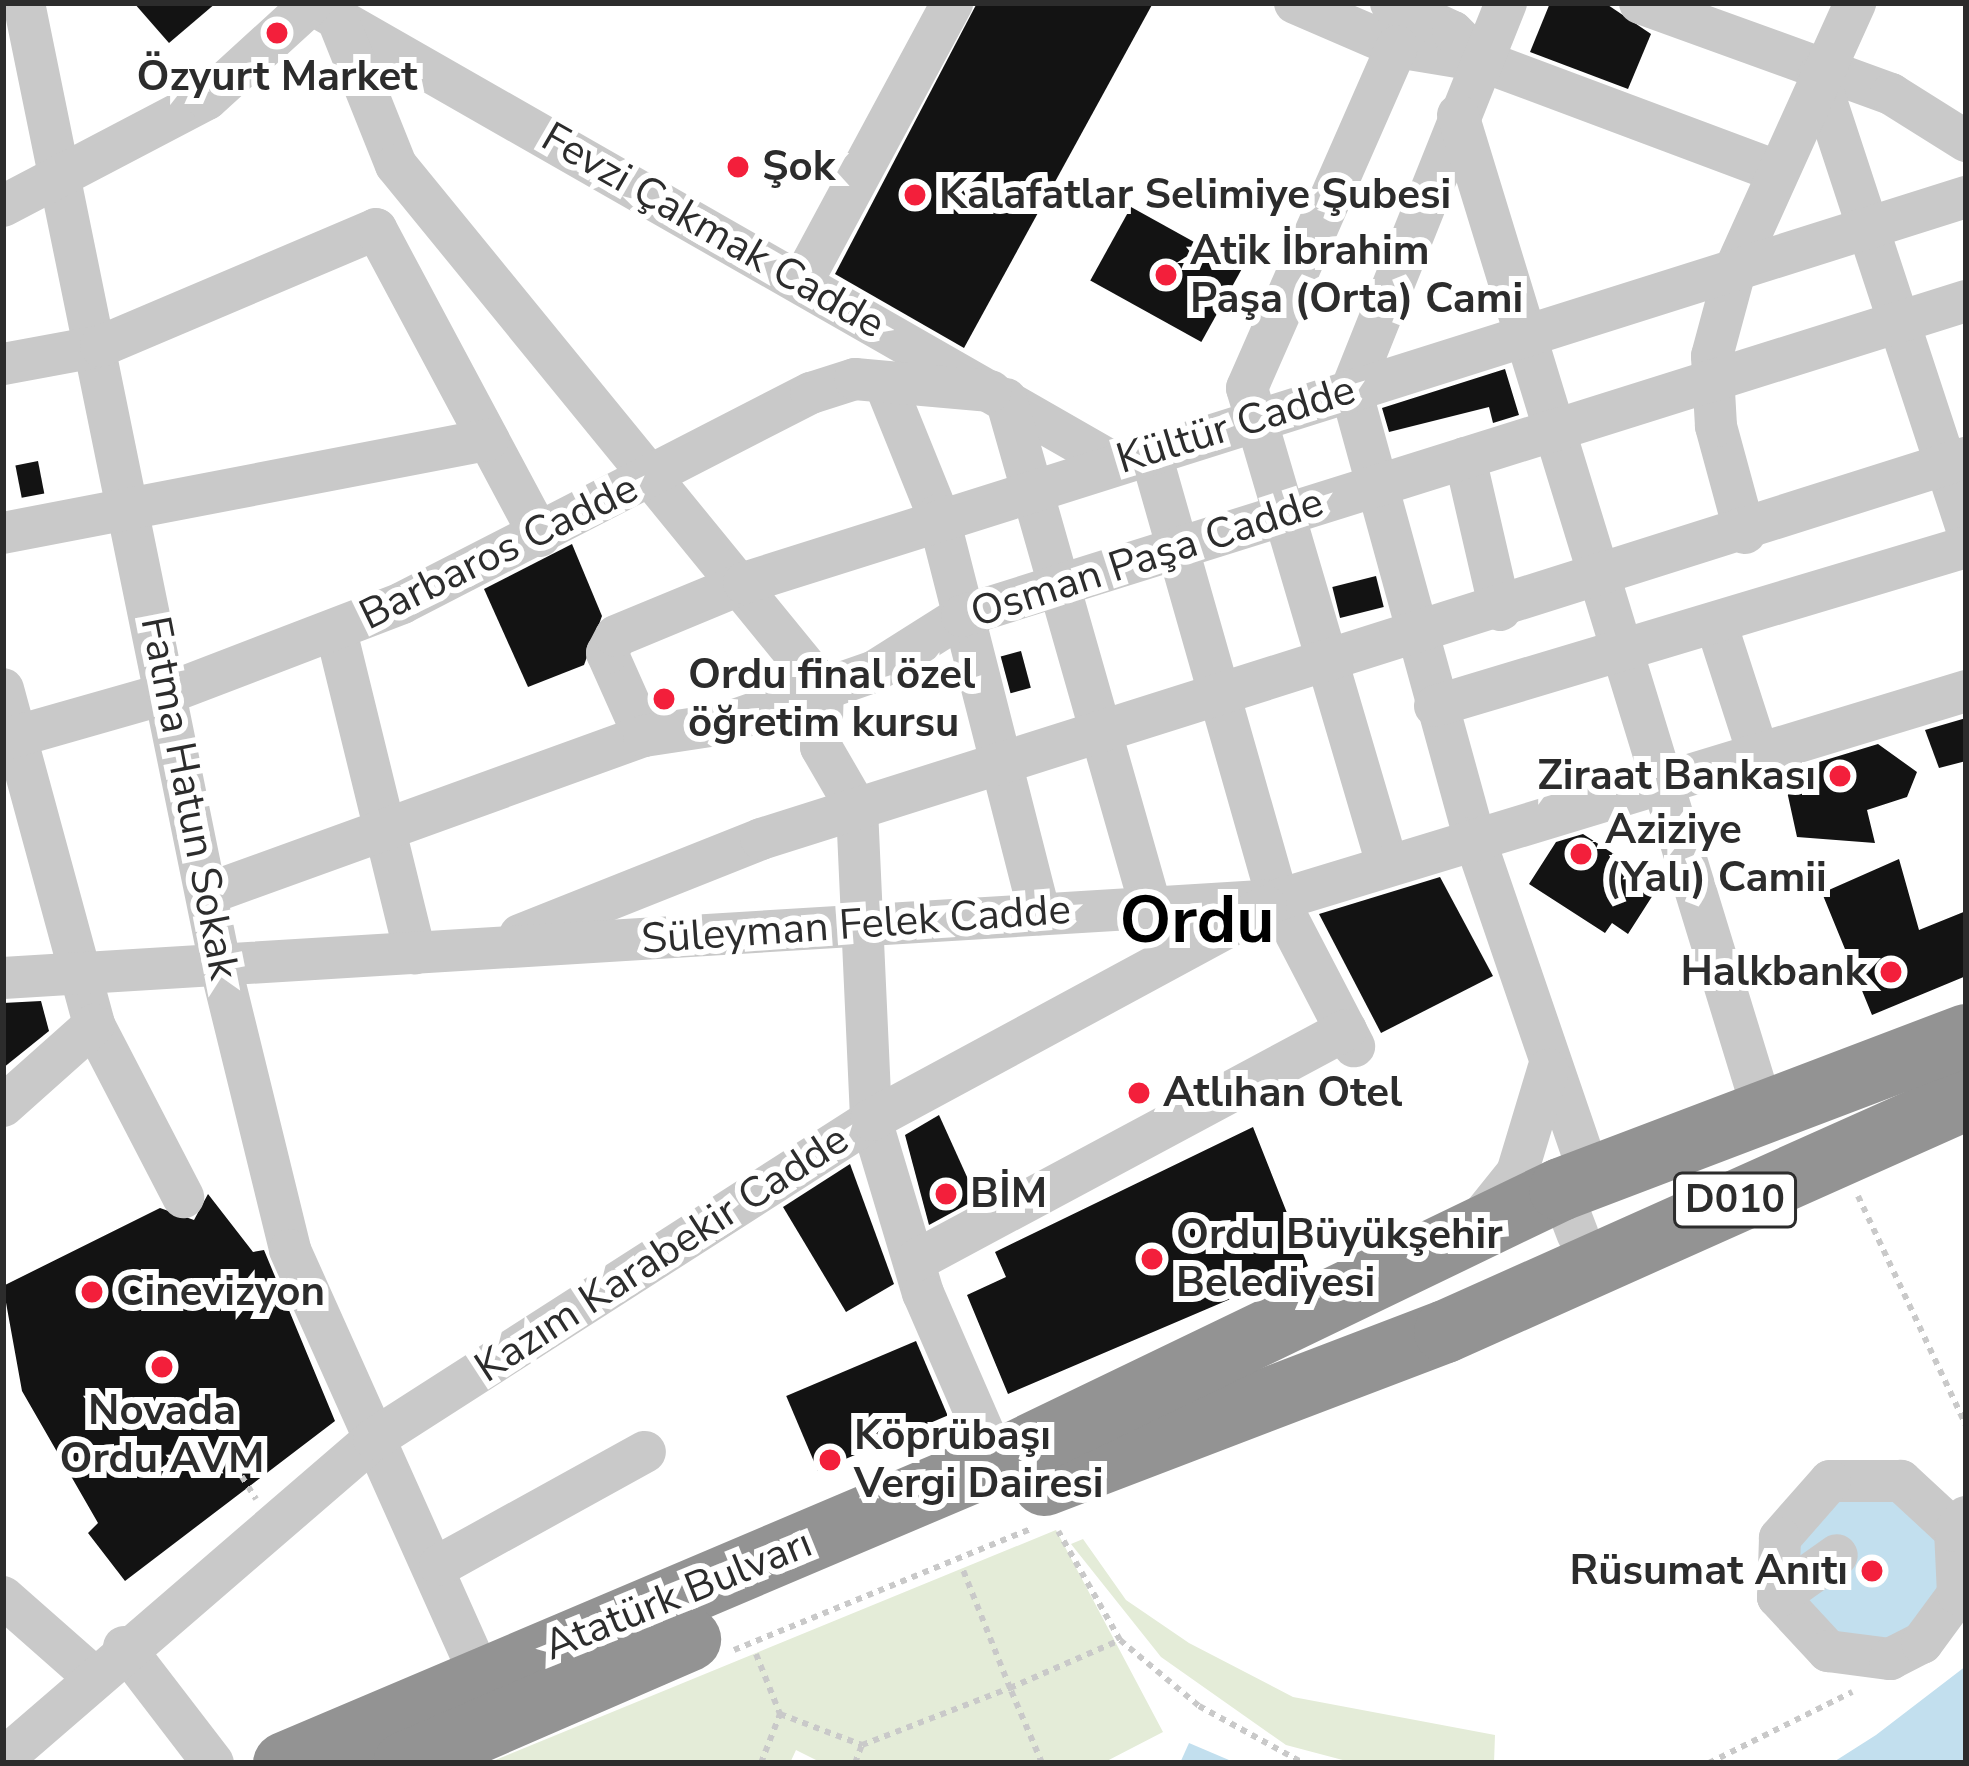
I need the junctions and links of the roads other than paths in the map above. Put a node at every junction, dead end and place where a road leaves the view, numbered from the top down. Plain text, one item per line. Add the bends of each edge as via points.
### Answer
1 (24, 3) edge
2 (952, 3) edge
3 (1295, 3) edge
4 (1391, 3) edge
5 (1506, 3) edge
6 (1640, 3) edge
7 (1855, 3) edge
8 (320, 9) edge
9 (1397, 47) junction
10 (1483, 61) junction
11 (1817, 76) junction
12 (1458, 115) junction
13 (1966, 141) edge
14 (1777, 171) junction
15 (64, 175) junction
16 (1966, 197) edge
17 (3, 206) edge
18 (1863, 227) junction
19 (1736, 267) junction
20 (803, 280) junction
21 (1966, 302) edge
22 (1898, 321) junction
23 (1522, 333) junction
24 (101, 346) junction
25 (3, 364) edge
26 (1714, 382) junction
27 (885, 384) junction
28 (1351, 390) junction
29 (998, 395) junction
30 (1258, 418) junction
31 (1552, 436) junction
32 (488, 440) junction
33 (1132, 457) junction
34 (1465, 458) junction
35 (1954, 461) edge
36 (655, 475) junction
37 (1373, 484) junction
38 (1025, 493) junction
39 (132, 509) junction
40 (1286, 513) junction
41 (938, 515) junction
42 (1966, 527) edge
43 (1745, 532) junction
44 (3, 533) edge
45 (540, 536) junction
46 (1966, 547) edge
47 (1173, 551) junction
48 (1596, 582) junction
49 (744, 583) junction
50 (1059, 583) junction
51 (1500, 610) junction
52 (962, 616) junction
53 (1716, 622) junction
54 (336, 631) junction
55 (1415, 637) junction
56 (1617, 652) junction
57 (1322, 665) junction
58 (823, 688) junction
59 (3, 689) edge
60 (1966, 691) edge
61 (168, 693) junction
62 (1217, 698) junction
63 (1436, 706) junction
64 (644, 736) junction
65 (1096, 736) junction
66 (8, 738) edge
67 (1760, 758) junction
68 (1000, 765) junction
69 (1659, 782) junction
70 (857, 809) junction
71 (382, 834) junction
72 (1474, 837) junction
73 (1387, 864) junction
74 (207, 894) junction
75 (1278, 900) junction
76 (1151, 908) junction
77 (1040, 914) junction
78 (868, 925) junction
79 (488, 948) junction
80 (415, 953) junction
81 (220, 964) junction
82 (78, 973) junction
83 (3, 977) edge
84 (94, 1025) junction
85 (1966, 1035) edge
86 (1548, 1070) junction
87 (1966, 1098) edge
88 (3, 1106) edge
89 (1763, 1112) junction
90 (871, 1120) junction
91 (1550, 1175) junction
92 (1818, 1176) junction
93 (182, 1197) dead end
94 (1460, 1244) junction
95 (919, 1277) junction
96 (374, 1439) junction
97 (645, 1452) dead end
98 (996, 1461) junction
99 (1961, 1524) edge
100 (1838, 1555) dead end
101 (440, 1565) junction
102 (1783, 1595) junction
103 (3, 1597) edge
104 (124, 1647) junction
105 (481, 1674) junction
106 (94, 1678) junction
107 (3, 1759) edge
108 (213, 1763) edge
109 (284, 1763) edge
110 (404, 1763) edge

1 - 15 street, Fatma Hatun Sokak
2 - 20 street
3 - 9 street
4 - 10 street via 1453,32
5 - 10 street
6 - 11 street
7 - 11 street
8 - 15 street via 220,90
8 - 20 street, Fevzi Çakmak Cadde
8 - 36 street via 396,165
9 - 10 street
9 - 30 street via 1247,388
10 - 12 street
10 - 14 street
11 - 13 street via 1891,94
11 - 14 street
11 - 18 street
12 - 23 street
12 - 28 street
14 - 19 street
15 - 17 street
15 - 24 street, Fatma Hatun Sokak
16 - 18 street, Kültür Cadde
18 - 19 street, Kültür Cadde
18 - 22 street
19 - 23 street, Kültür Cadde
19 - 26 street
20 - 29 street, Fevzi Çakmak Cadde
21 - 22 street, Osman Paşa Cadde
22 - 26 street, Osman Paşa Cadde
22 - 35 street
23 - 28 street, Kültür Cadde
23 - 31 street
24 - 25 street
24 - 32 street via 376,229
24 - 39 street, Fatma Hatun Sokak
26 - 31 street, Osman Paşa Cadde
26 - 43 street
27 - 29 street, Barbaros Cadde
27 - 36 street, Barbaros Cadde via 855,379 811,393
27 - 41 street
28 - 30 street, Kültür Cadde
28 - 37 street
29 - 33 street, Fevzi Çakmak Cadde
29 - 38 street
30 - 33 street, Kültür Cadde
30 - 40 street
31 - 34 street, Osman Paşa Cadde
31 - 48 street
32 - 39 street
32 - 45 street
33 - 38 street, Kültür Cadde
33 - 47 street
34 - 37 street, Osman Paşa Cadde
34 - 51 street
35 - 42 street
35 - 43 street
36 - 45 street, Barbaros Cadde
36 - 49 street
37 - 40 street, Osman Paşa Cadde
37 - 55 street
38 - 41 street, Kültür Cadde
38 - 50 street
39 - 44 street
39 - 61 street, Fatma Hatun Sokak
40 - 47 street, Osman Paşa Cadde
40 - 57 street
41 - 49 street, Kültür Cadde
41 - 52 street
43 - 48 street
45 - 54 street, Barbaros Cadde
46 - 53 street
47 - 50 street, Osman Paşa Cadde
47 - 62 street
48 - 51 street
48 - 56 street
49 - 58 street
49 - 64 street, Kültür Cadde via 616,636 608,653
50 - 52 street, Osman Paşa Cadde
50 - 65 street
51 - 55 street
52 - 58 street, Osman Paşa Cadde via 875,671
52 - 68 street
53 - 56 street
53 - 67 street
54 - 61 street, Barbaros Cadde
54 - 71 street
55 - 57 street
55 - 63 street
56 - 63 street
56 - 69 street
57 - 62 street
57 - 73 street
58 - 64 street, Osman Paşa Cadde via 723,724
58 - 70 street via 821,746
59 - 66 street
60 - 67 street, Süleyman Felek Cadde
61 - 66 street, Barbaros Cadde
61 - 74 street, Fatma Hatun Sokak
62 - 65 street
62 - 75 street
63 - 72 street
64 - 71 street, Osman Paşa Cadde
65 - 68 street
65 - 76 street
66 - 82 street
67 - 69 street, Süleyman Felek Cadde
68 - 70 street
68 - 77 street
69 - 72 street, Süleyman Felek Cadde
69 - 89 street
70 - 78 street
70 - 79 street
71 - 74 street, Osman Paşa Cadde
71 - 80 street
72 - 73 street, Süleyman Felek Cadde
72 - 86 street
73 - 75 street, Süleyman Felek Cadde
74 - 81 street, Fatma Hatun Sokak
75 - 76 street, Süleyman Felek Cadde
75 - 90 street, Kazım Karabekir Cadde
75 - 95 street via 1350,1038
76 - 77 street, Süleyman Felek Cadde
77 - 78 street, Süleyman Felek Cadde
78 - 79 street, Süleyman Felek Cadde
78 - 90 street
79 - 80 street, Süleyman Felek Cadde
80 - 81 street, Süleyman Felek Cadde
81 - 82 street, Süleyman Felek Cadde
81 - 96 street, Fatma Hatun Sokak via 290,1250
82 - 83 street, Süleyman Felek Cadde
82 - 84 street
84 - 88 street
84 - 93 street
85 - 89 highway, Atatürk Bulvarı
86 - 91 street
86 - 94 street via 1517,1173
87 - 92 highway, D010
89 - 91 highway, Atatürk Bulvarı
89 - 92 highway
90 - 95 street
90 - 96 street, Kazım Karabekir Cadde
91 - 94 highway, Atatürk Bulvarı
92 - 110 highway, Atatürk Bulvarı / D010 via 1642,1241 1445,1330 1143,1442
94 - 98 highway, Atatürk Bulvarı
95 - 98 street
96 - 101 street, Fatma Hatun Sokak
96 - 104 street, Kazım Karabekir Cadde
97 - 101 street
98 - 105 highway, Atatürk Bulvarı
99 - 102 street via 1901,1481 1830,1481 1780,1538
99 - 102 street via 1958,1594 1922,1643 1890,1659 1828,1652
100 - 102 street
101 - 105 street, Fatma Hatun Sokak
103 - 106 street
104 - 106 street, Kazım Karabekir Cadde
104 - 108 street
105 - 109 highway, Atatürk Bulvarı
106 - 107 street, Kazım Karabekir Cadde

